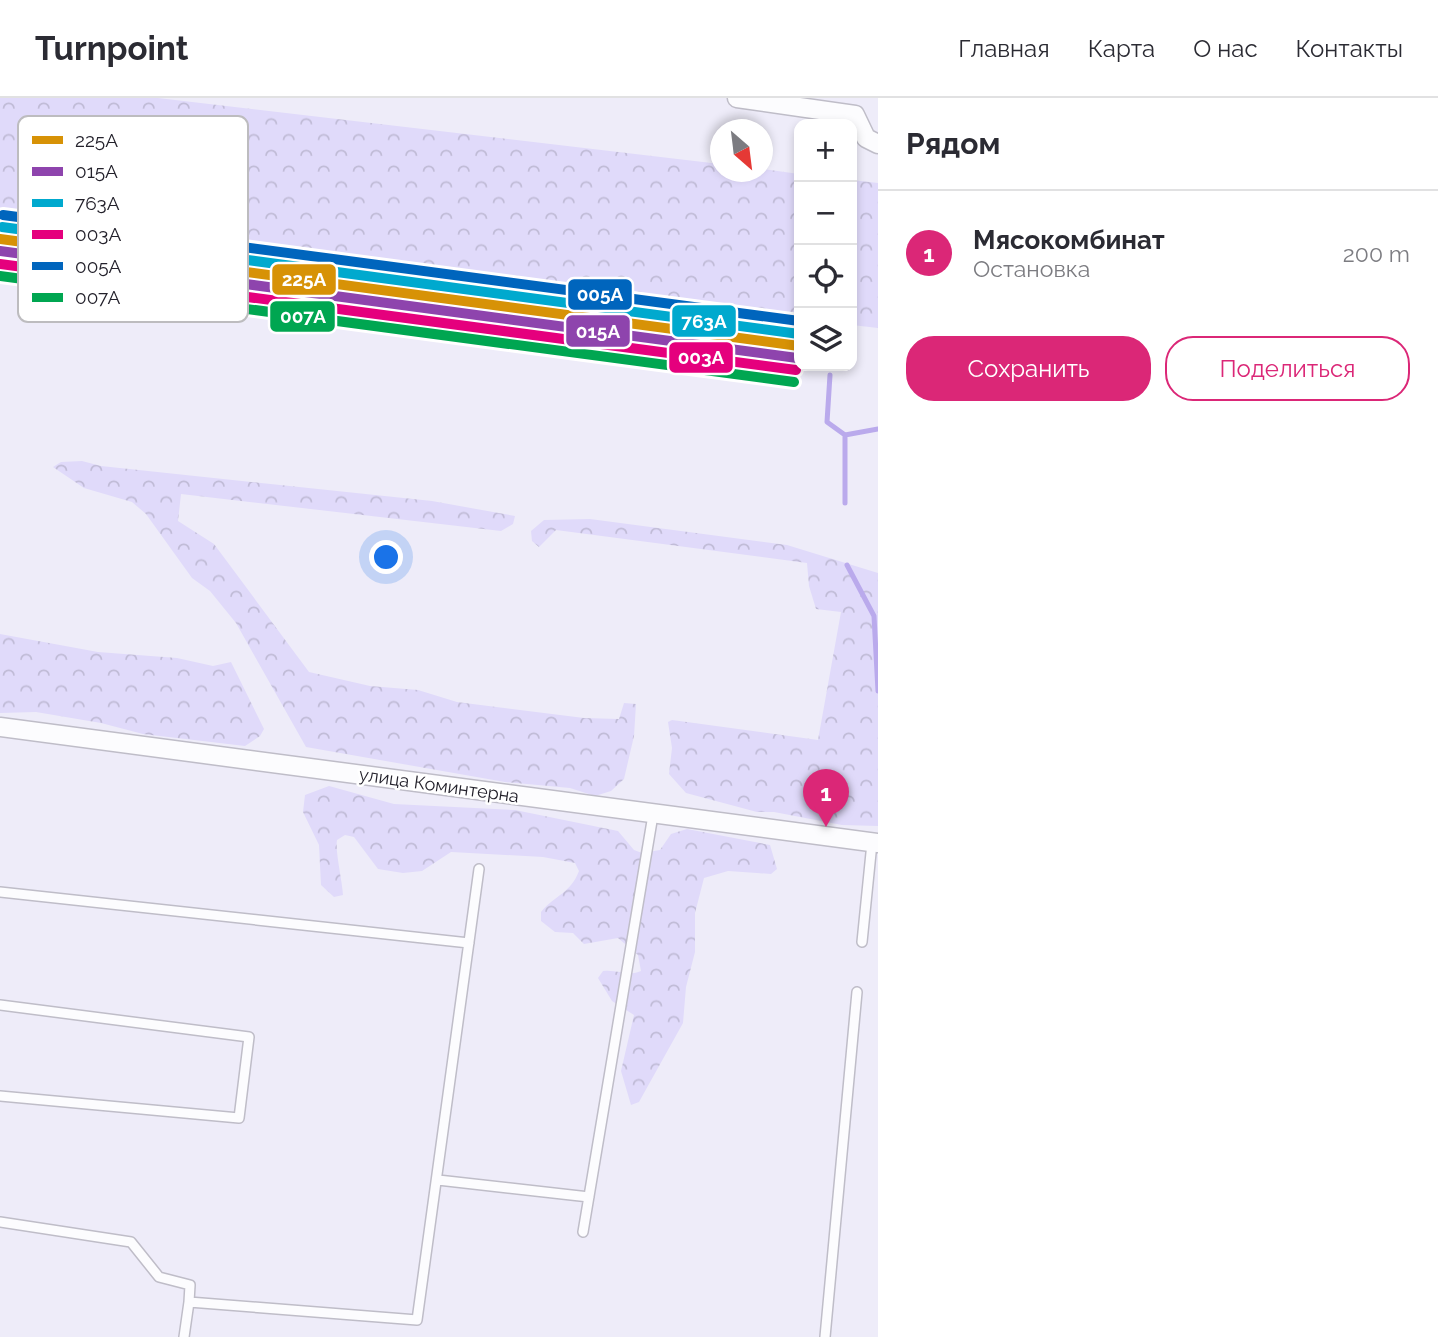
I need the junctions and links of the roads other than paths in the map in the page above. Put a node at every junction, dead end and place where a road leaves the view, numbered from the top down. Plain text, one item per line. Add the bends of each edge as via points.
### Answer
1 (737, 98) edge
2 (854, 107) edge
3 (878, 144) edge
4 (0, 727) edge
5 (653, 815) junction
6 (875, 843) edge
7 (479, 869) dead end
8 (0, 892) edge
9 (862, 942) dead end
10 (469, 943) junction
11 (857, 992) dead end
12 (0, 1005) edge
13 (0, 1096) edge
14 (438, 1180) junction
15 (589, 1198) junction
16 (0, 1222) edge
17 (583, 1232) dead end
18 (189, 1302) junction
19 (184, 1337) edge
20 (825, 1337) edge

1 - 2 street
2 - 3 street via 866,138
4 - 5 street, улица Коминтерна
5 - 6 street, улица Коминтерна
5 - 15 lane
6 - 9 lane
7 - 10 lane
8 - 10 lane
10 - 14 lane
11 - 20 lane
12 - 13 lane via 249,1037 239,1118
14 - 15 lane
14 - 18 lane via 417,1320
15 - 17 lane
16 - 18 lane via 131,1242 159,1277 190,1285
18 - 19 lane

